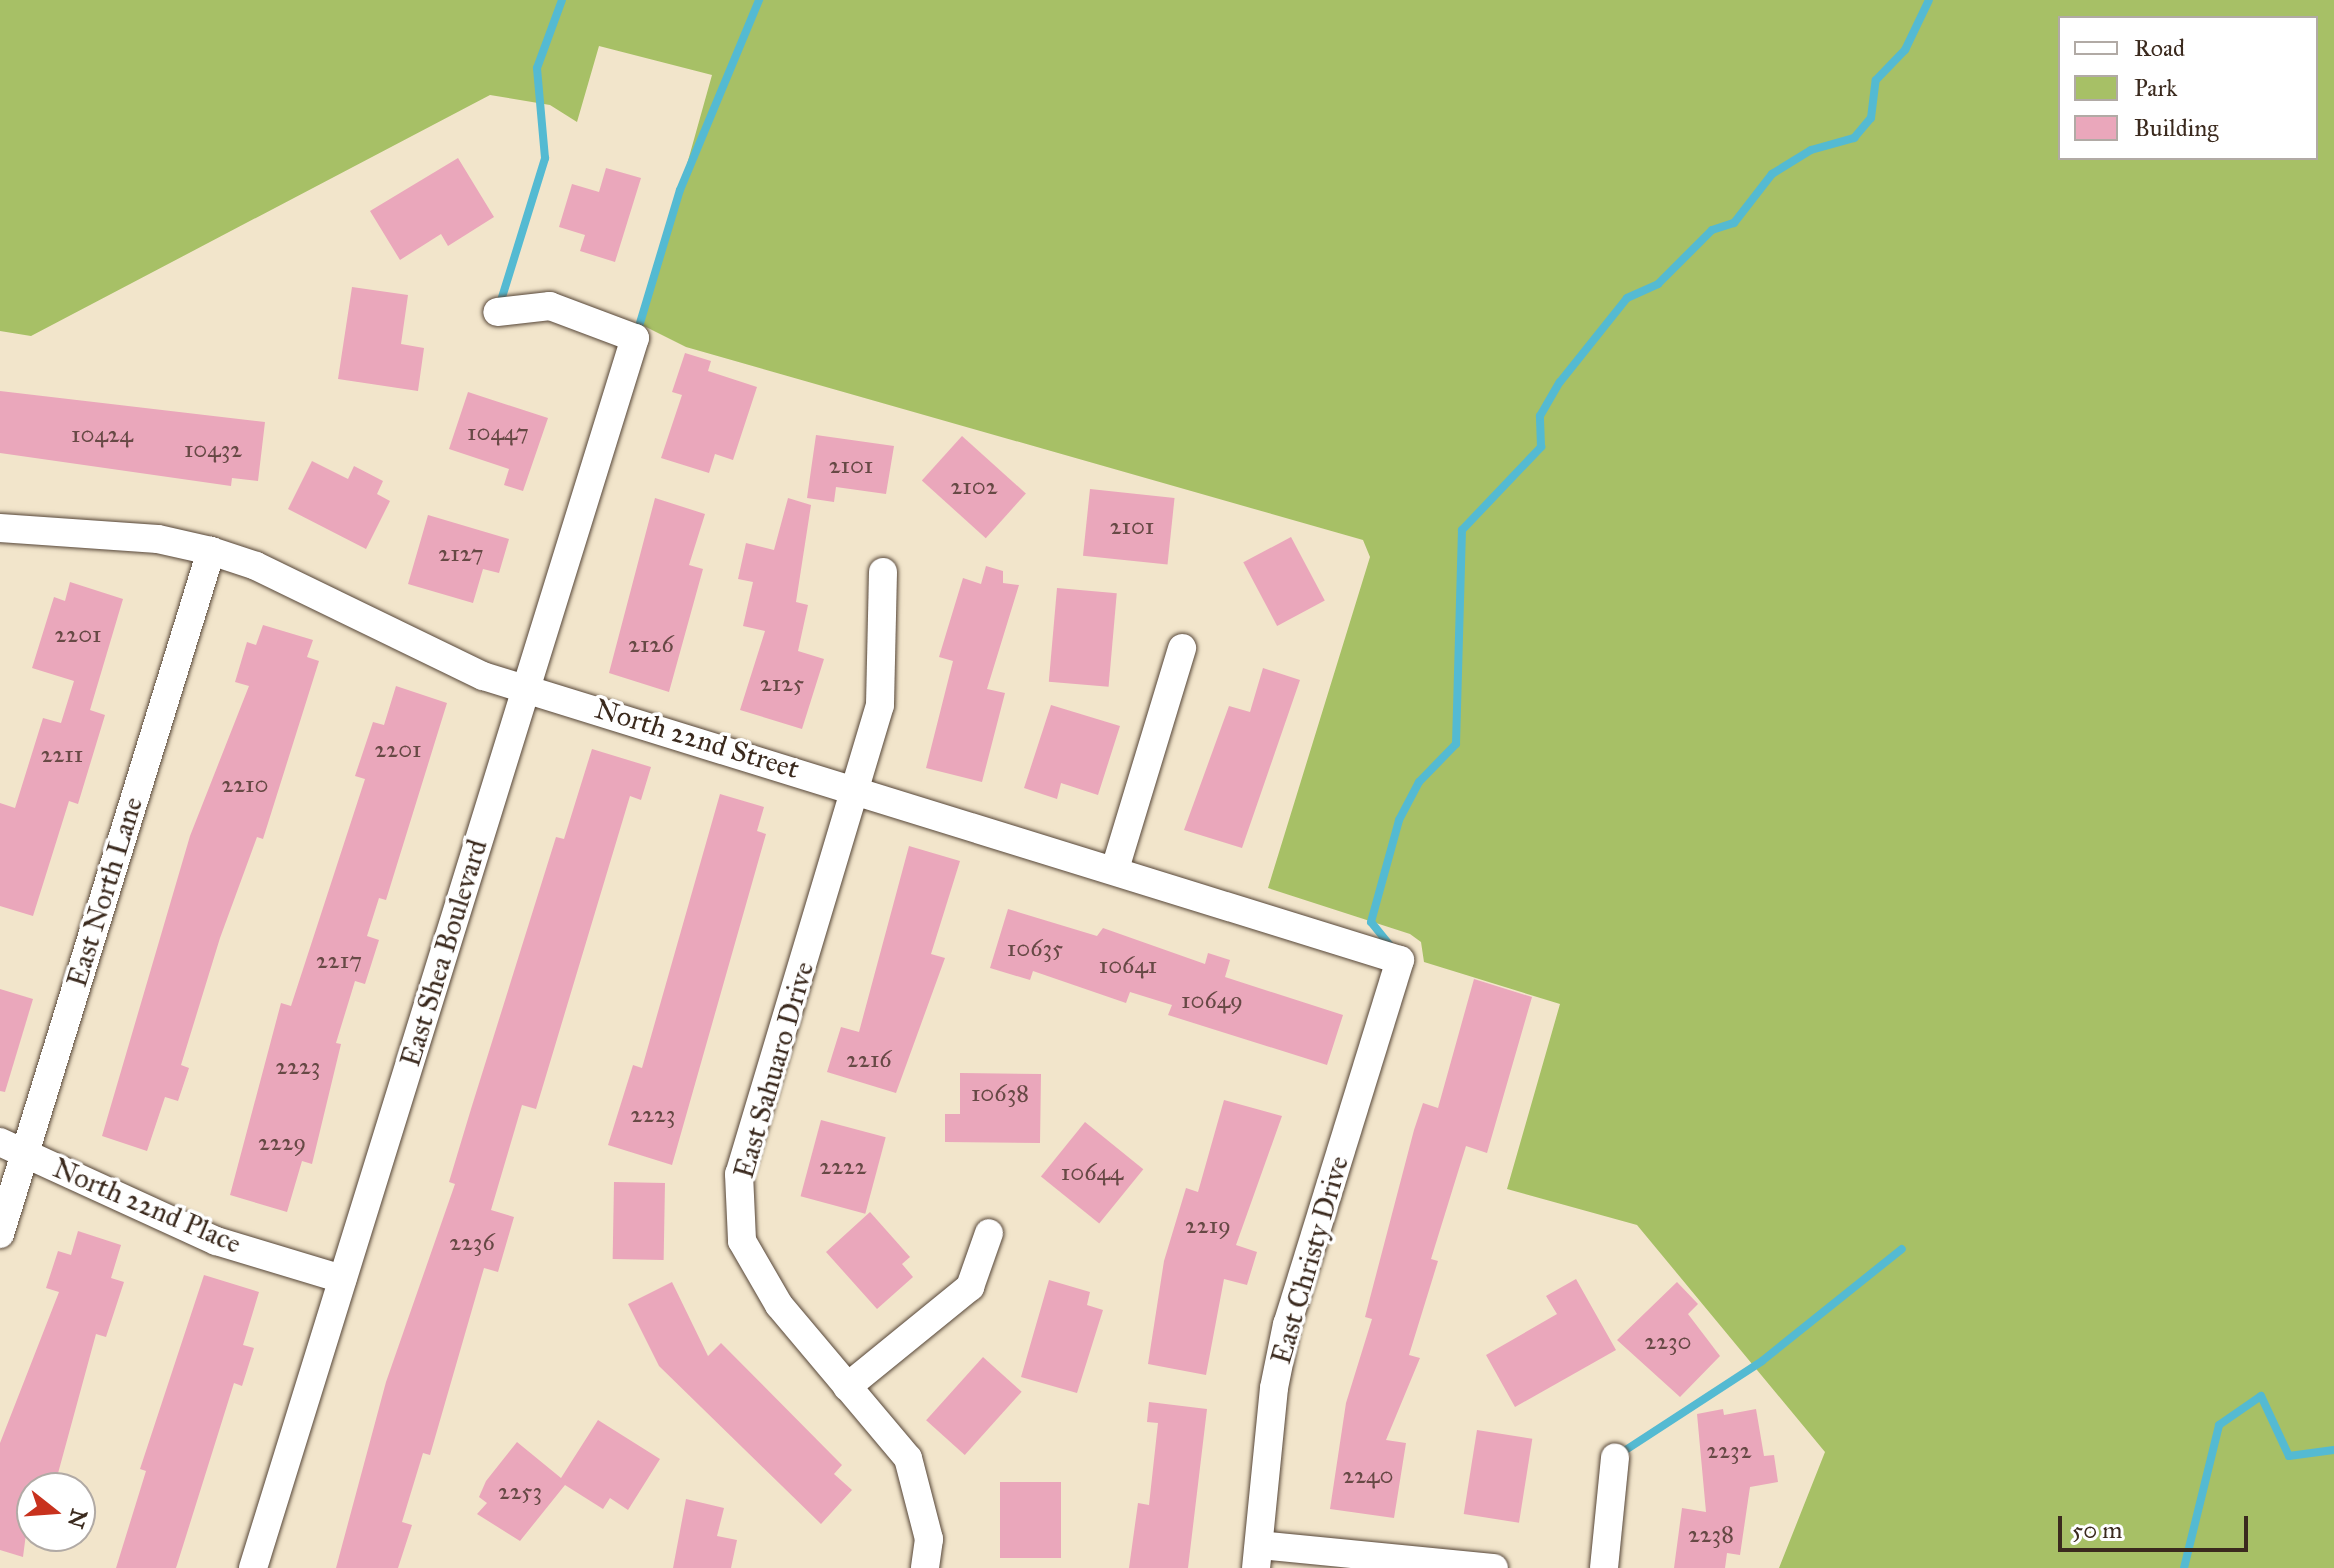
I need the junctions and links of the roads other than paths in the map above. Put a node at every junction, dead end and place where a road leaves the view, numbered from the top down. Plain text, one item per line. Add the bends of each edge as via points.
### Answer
1 (497, 312) dead end
2 (0, 528) edge
3 (211, 551) junction
4 (883, 572) dead end
5 (1182, 648) dead end
6 (527, 688) junction
7 (858, 788) junction
8 (1115, 869) junction
9 (1400, 960) joint
10 (12, 1148) edge
11 (989, 1233) dead end
12 (0, 1234) edge
13 (342, 1279) junction
14 (847, 1387) junction
15 (1615, 1458) dead end
16 (1257, 1556) edge
17 (253, 1568) edge
18 (925, 1568) edge
19 (1494, 1568) edge
20 (1604, 1568) edge

1 - 6 street, East Shea Boulevard via 550,306 635,338
2 - 3 street, North 22nd Street via 158,539
3 - 6 street, North 22nd Street via 256,566 483,676
3 - 10 street, East North Lane
4 - 7 street, East Sahuaro Drive via 880,705
5 - 8 street
6 - 7 street, North 22nd Street
6 - 13 street, East Shea Boulevard
7 - 8 street, North 22nd Street
7 - 14 street, East Sahuaro Drive via 739,1174 742,1241 779,1305
8 - 9 street, North 22nd Street
9 - 16 street, East Christy Drive via 1287,1324
10 - 12 street, East North Lane
10 - 13 street, North 22nd Place via 216,1241
11 - 14 street via 970,1287
13 - 17 street, East Shea Boulevard
14 - 18 street, East Sahuaro Drive via 908,1458 929,1539
15 - 20 street
16 - 19 street

